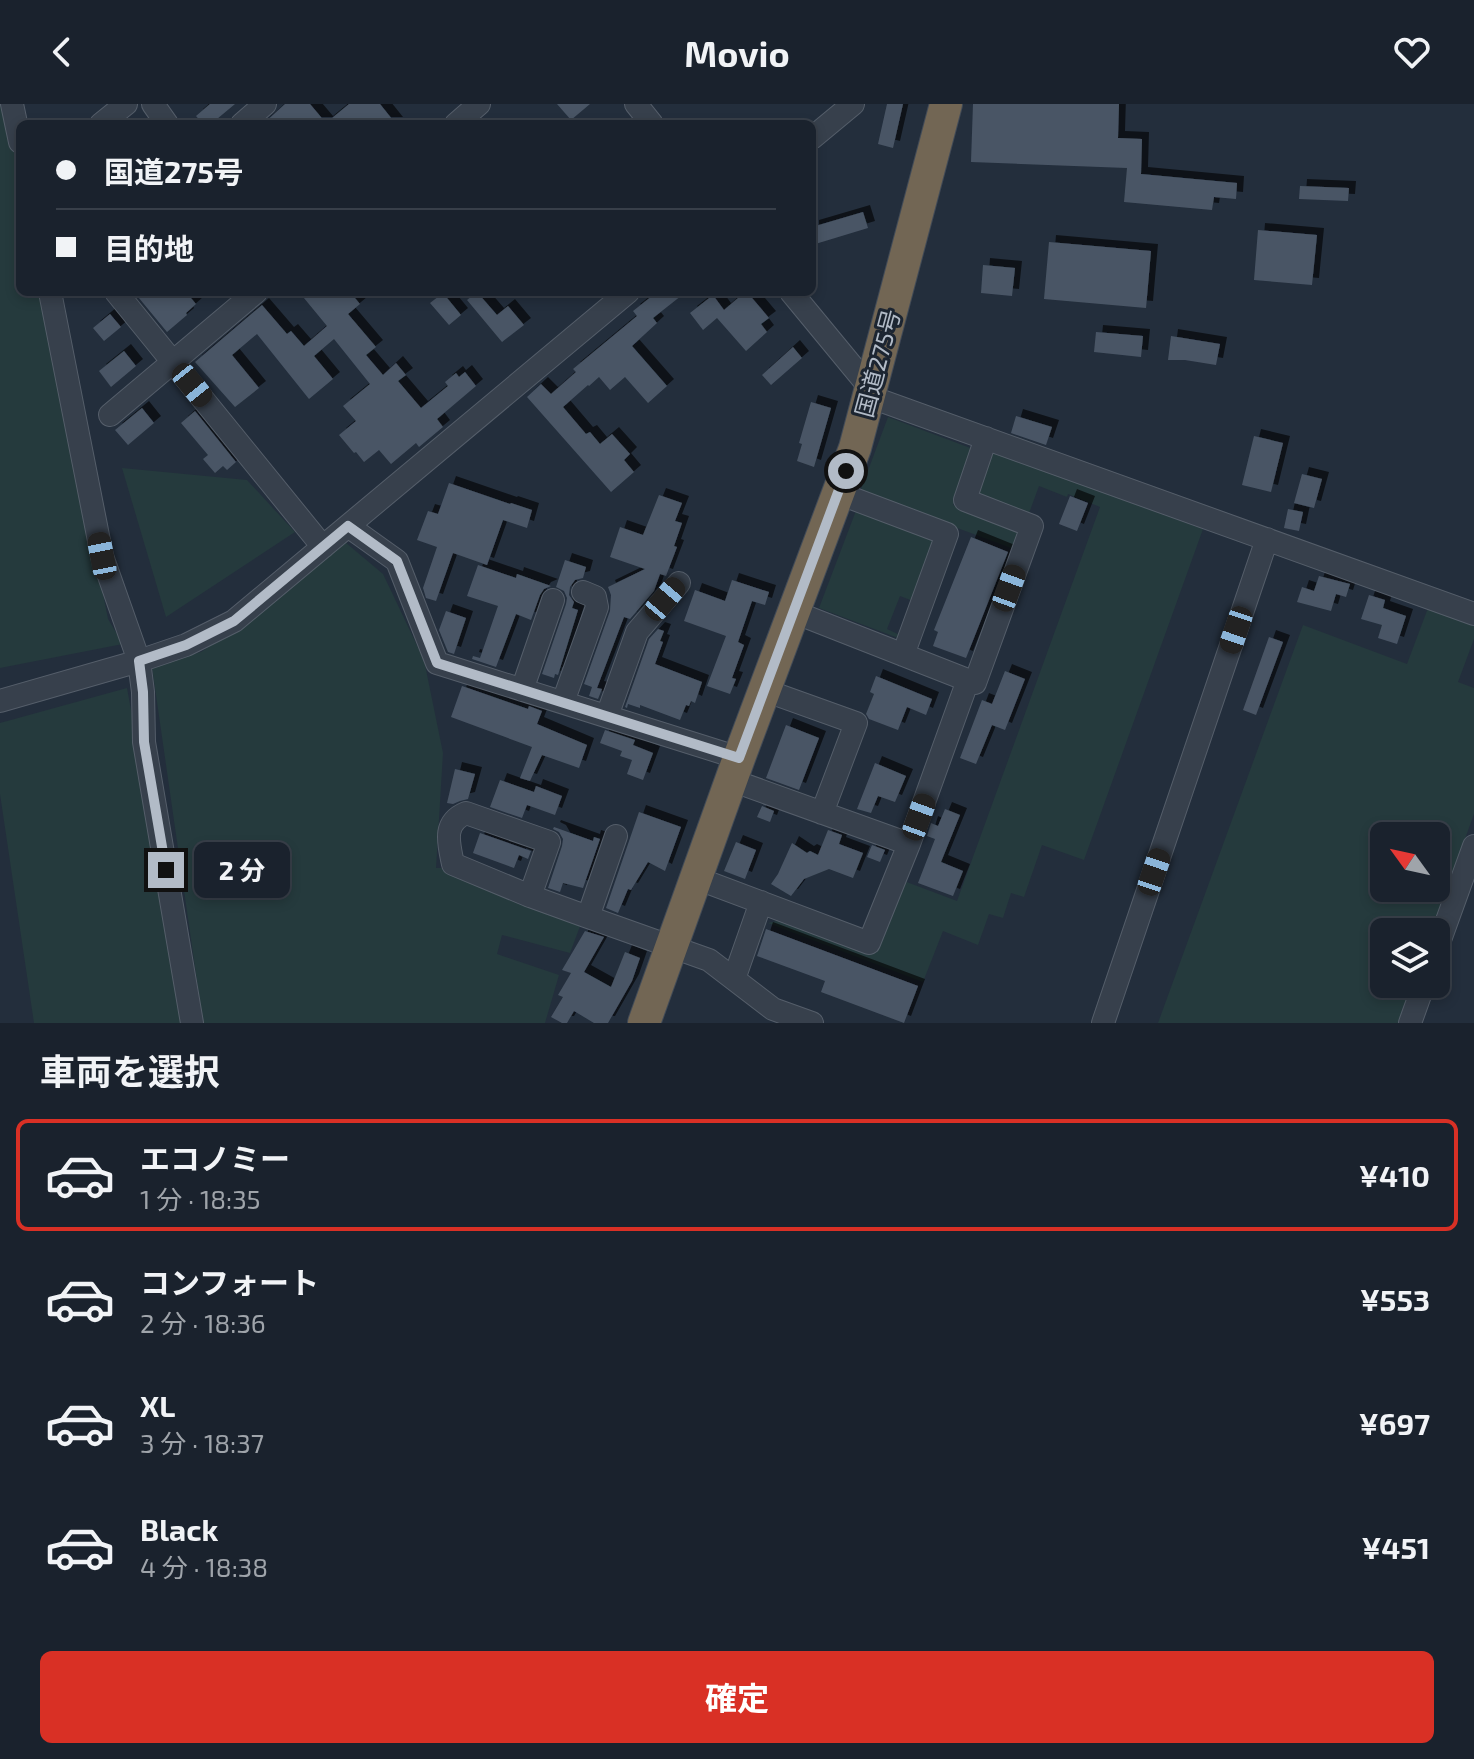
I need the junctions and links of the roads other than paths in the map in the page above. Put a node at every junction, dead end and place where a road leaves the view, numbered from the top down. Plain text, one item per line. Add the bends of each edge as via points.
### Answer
1 (126, 104) edge
2 (265, 104) edge
3 (479, 104) edge
4 (636, 104) edge
5 (853, 104) edge
6 (946, 104) edge
7 (106, 120) edge
8 (247, 120) edge
9 (461, 120) edge
10 (649, 120) edge
11 (816, 135) edge
12 (51, 296) edge
13 (119, 296) edge
14 (251, 296) edge
15 (621, 296) edge
16 (794, 296) edge
17 (173, 362) junction
18 (870, 392) junction
19 (110, 415) dead end
20 (986, 438) junction
21 (838, 493) junction
22 (348, 526) junction
23 (1267, 539) junction
24 (323, 547) junction
25 (679, 583) dead end
26 (583, 592) dead end
27 (553, 600) dead end
28 (794, 612) junction
29 (1474, 614) edge
30 (903, 655) junction
31 (139, 661) junction
32 (968, 680) junction
33 (522, 690) junction
34 (764, 690) junction
35 (0, 701) edge
36 (563, 702) junction
37 (607, 716) junction
38 (735, 769) junction
39 (822, 813) junction
40 (616, 836) dead end
41 (909, 844) junction
42 (1474, 846) edge
43 (696, 878) junction
44 (530, 896) junction
45 (761, 902) junction
46 (588, 917) junction
47 (1448, 918) edge
48 (671, 948) junction
49 (734, 979) junction
50 (1419, 998) edge
51 (192, 1023) edge
52 (644, 1023) edge
53 (812, 1023) edge
54 (1103, 1023) edge
55 (1410, 1023) edge

1 - 7 street
2 - 8 street
3 - 9 street
4 - 10 street
5 - 11 street
6 - 18 highway, 国道275号
12 - 31 street via 102,556
13 - 17 street
14 - 17 street
15 - 22 street
16 - 18 street
17 - 19 street
17 - 24 street
18 - 20 street
18 - 21 highway, 国道275号
20 - 23 street
20 - 32 street via 965,500 1032,526 975,683
21 - 28 highway, 国道275号
21 - 30 street via 947,534
22 - 24 street
22 - 33 street via 397,561 437,663
23 - 29 street
23 - 54 street
24 - 31 street via 234,621
25 - 37 street via 637,632
26 - 36 street via 595,597 597,607
27 - 33 street
28 - 30 street
28 - 34 highway, 国道275号
30 - 32 street
31 - 35 street
31 - 51 street via 144,742
32 - 41 street
33 - 36 street
34 - 38 highway, 国道275号
34 - 39 street via 856,723
36 - 37 street
37 - 38 street
38 - 39 street
38 - 43 highway, 国道275号
39 - 41 street
40 - 46 street
41 - 45 street via 869,943
42 - 47 street
43 - 45 street
43 - 48 highway, 国道275号
44 - 44 street via 549,842 466,813 456,817 449,830 453,864
44 - 46 street
45 - 49 street
46 - 48 street
48 - 49 street via 709,960
48 - 52 highway, 国道275号
49 - 53 street via 773,1009
50 - 55 street

